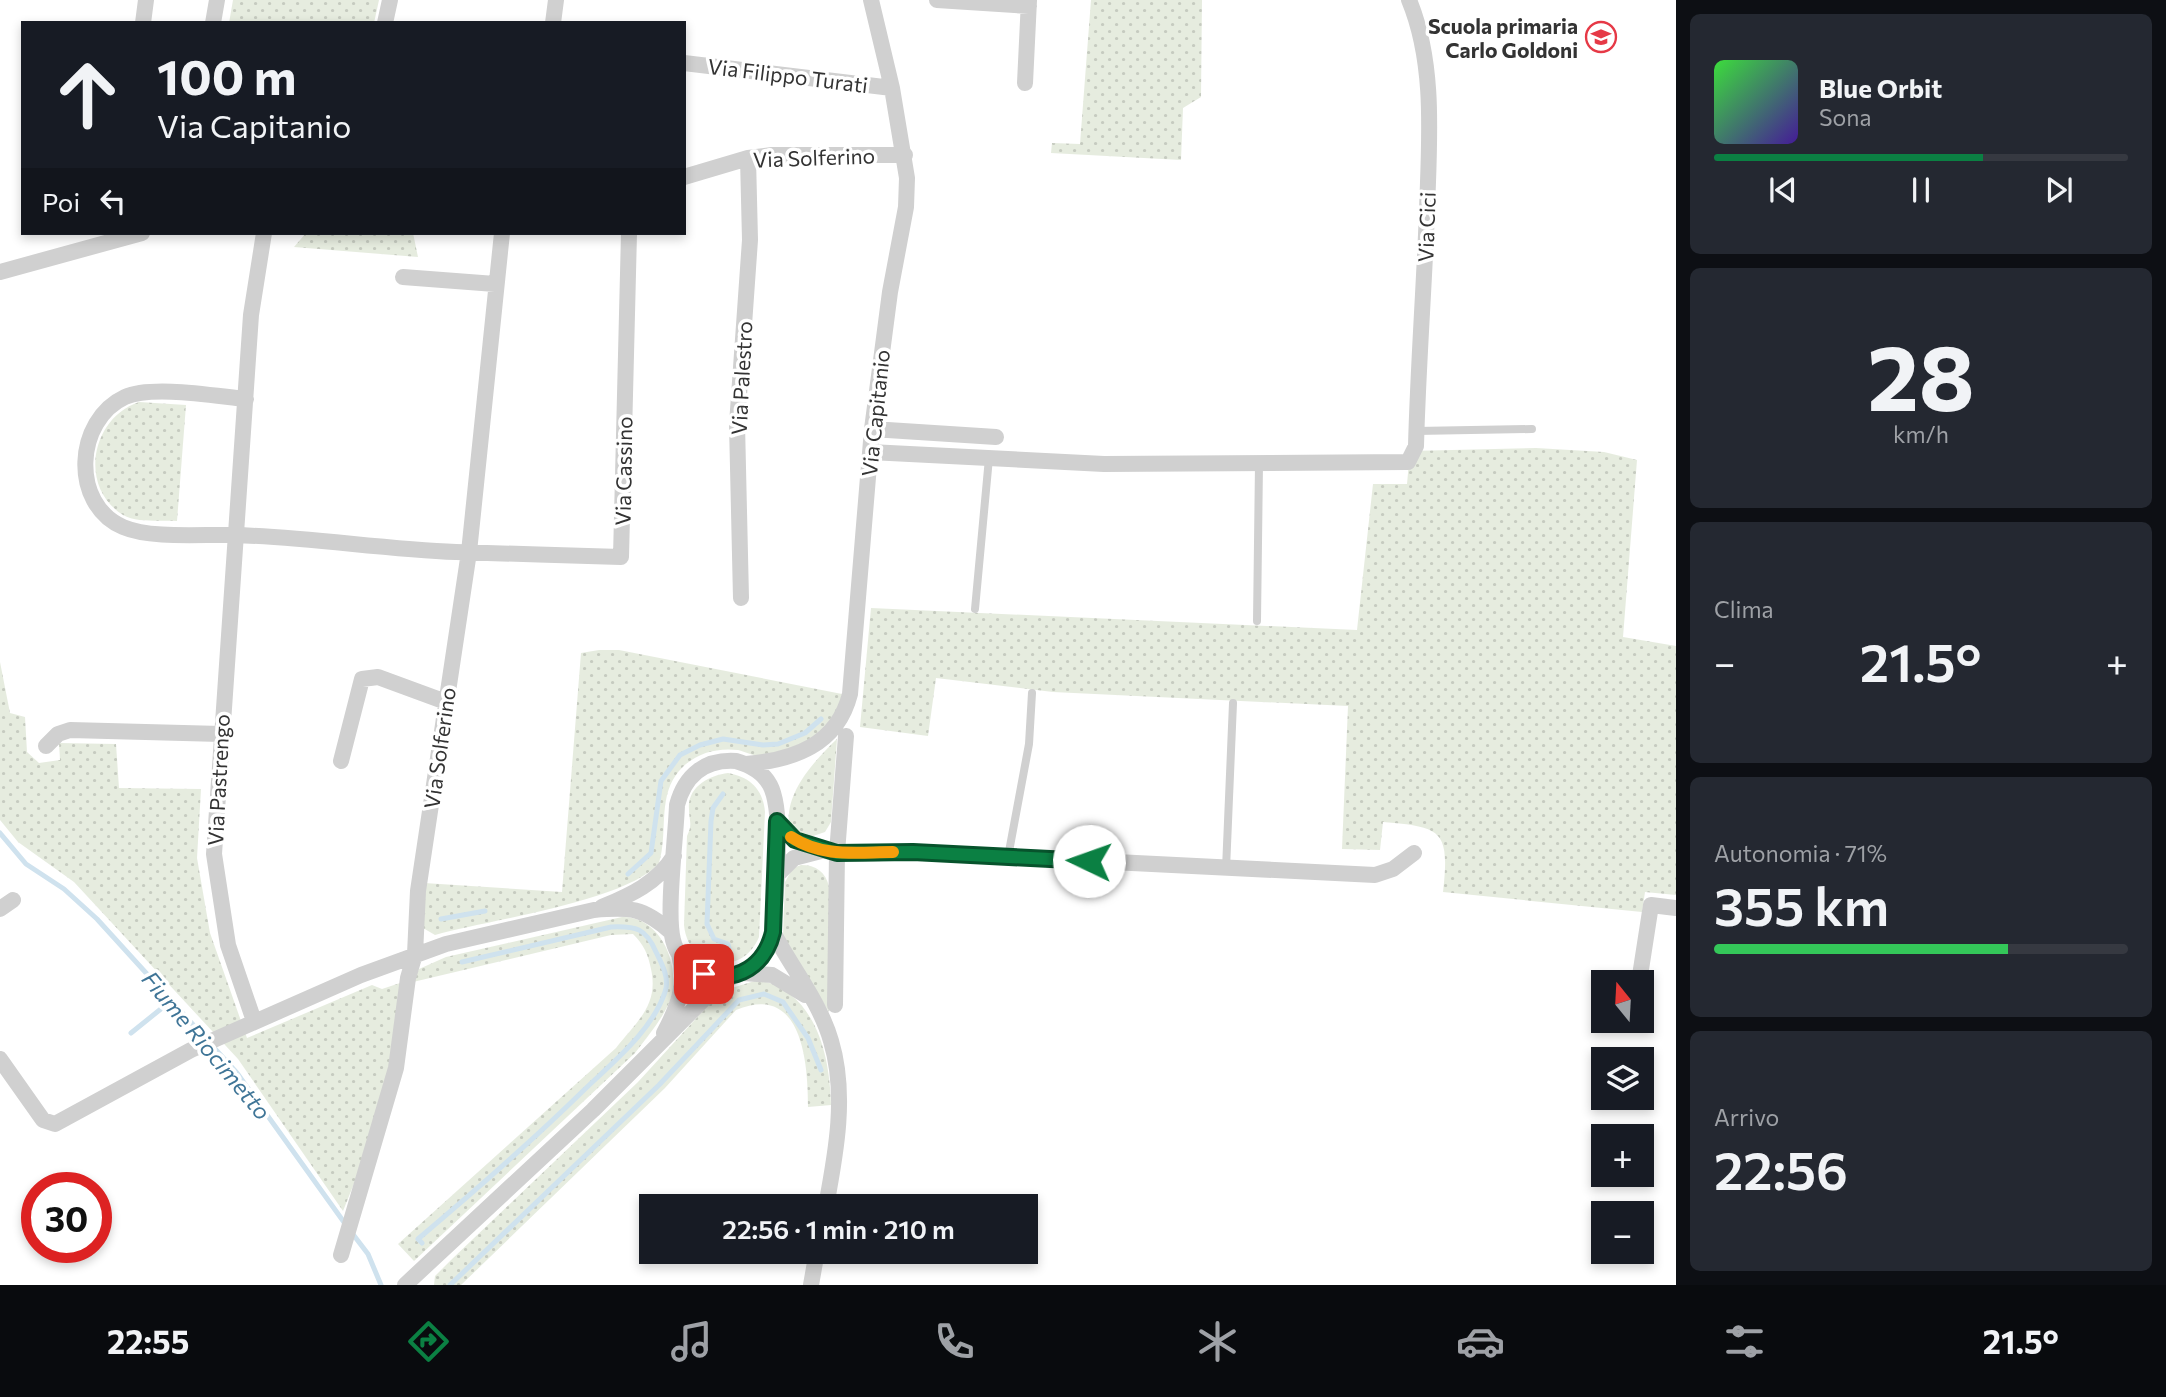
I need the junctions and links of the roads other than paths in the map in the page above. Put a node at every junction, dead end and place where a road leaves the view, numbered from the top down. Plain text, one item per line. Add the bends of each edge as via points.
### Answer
1 (146, 0) edge
2 (217, 0) edge
3 (390, 0) edge
4 (556, 0) edge
5 (871, 0) edge
6 (937, 0) edge
7 (1409, 0) edge
8 (1029, 3) edge
9 (143, 21) edge
10 (213, 21) edge
11 (385, 21) edge
12 (553, 21) edge
13 (686, 63) edge
14 (1025, 83) dead end
15 (892, 88) junction
16 (905, 155) junction
17 (748, 158) junction
18 (686, 176) edge
19 (135, 235) edge
20 (264, 235) edge
21 (502, 235) edge
22 (629, 235) edge
23 (0, 272) edge
24 (403, 277) dead end
25 (495, 284) junction
26 (246, 399) junction
27 (872, 429) junction
28 (1532, 429) dead end
29 (1416, 431) junction
30 (996, 437) dead end
31 (870, 452) junction
32 (989, 458) junction
33 (1259, 464) junction
34 (235, 535) junction
35 (469, 551) junction
36 (741, 598) dead end
37 (975, 609) dead end
38 (1257, 621) dead end
39 (1032, 693) dead end
40 (446, 702) junction
41 (1233, 702) dead end
42 (221, 734) junction
43 (846, 736) dead end
44 (46, 746) dead end
45 (341, 761) dead end
46 (746, 764) junction
47 (777, 821) junction
48 (829, 852) junction
49 (1414, 853) dead end
50 (674, 856) junction
51 (1008, 857) junction
52 (1226, 869) junction
53 (776, 876) junction
54 (1676, 908) edge
55 (593, 910) junction
56 (671, 932) junction
57 (773, 932) junction
58 (415, 954) junction
59 (679, 954) junction
60 (1641, 970) edge
61 (739, 974) junction
62 (810, 998) junction
63 (835, 1005) dead end
64 (254, 1021) junction
65 (656, 1047) junction
66 (0, 1059) edge
67 (828, 1194) edge
68 (341, 1255) dead end
69 (815, 1264) edge
70 (405, 1285) edge
71 (811, 1285) edge

1 - 9 street
2 - 10 street
3 - 11 street
4 - 12 street
5 - 15 street, Via Capitanio
6 - 8 street
7 - 29 street, Via Cici via 1426,71 1429,131
8 - 14 street
13 - 15 street, Via Filippo Turati
15 - 16 street, Via Capitanio
16 - 17 street, Via Solferino
16 - 27 street, Via Capitanio via 906,207
17 - 18 street, Via Solferino
17 - 36 street, Via Palestro via 750,240 737,424
19 - 23 street
20 - 26 street, Via Pastrengo via 251,315
21 - 25 street, Via Solferino
22 - 35 street, Via Cassino via 621,557
24 - 25 street
25 - 35 street, Via Solferino
26 - 34 street, Via Pastrengo
26 - 34 street via 157,393 126,396 101,416 92,430 85,461 96,502 122,527
27 - 30 street
27 - 31 street, Via Capitanio
28 - 29 lane
29 - 33 street, Via Cici via 1413,457 1401,464
31 - 32 street
31 - 46 street, Via Capitanio via 847,707 833,730 803,752
32 - 33 street
32 - 37 lane
33 - 38 lane
34 - 35 street
34 - 42 street, Via Pastrengo
35 - 40 street, Via Solferino
39 - 51 lane via 1029,744
40 - 45 street via 378,677 362,679
40 - 58 street, Via Solferino via 418,891
41 - 52 lane
42 - 44 street via 70,730
42 - 64 street, Via Pastrengo via 214,831 216,880 228,945
43 - 48 street
46 - 47 street via 769,783
46 - 50 street, Via Capitanio via 715,762 688,780 677,805
47 - 48 street via 787,834
47 - 53 street
48 - 51 street
48 - 53 street via 794,858
48 - 63 street
49 - 52 street via 1394,869 1375,875
50 - 55 street via 647,885
50 - 56 street, Via Capitanio
51 - 52 street
53 - 57 street
54 - 60 street via 1651,905
55 - 56 street via 645,911
55 - 58 street
56 - 59 street
57 - 61 street via 765,954
57 - 62 street
58 - 64 street
58 - 68 street, Via Solferino via 396,1068
59 - 61 street via 704,974
59 - 65 street via 681,993
61 - 62 street via 760,972 784,979
61 - 65 street via 716,987
62 - 67 street via 831,1039 838,1085
64 - 66 street via 55,1124 43,1120
65 - 70 street
69 - 71 street

